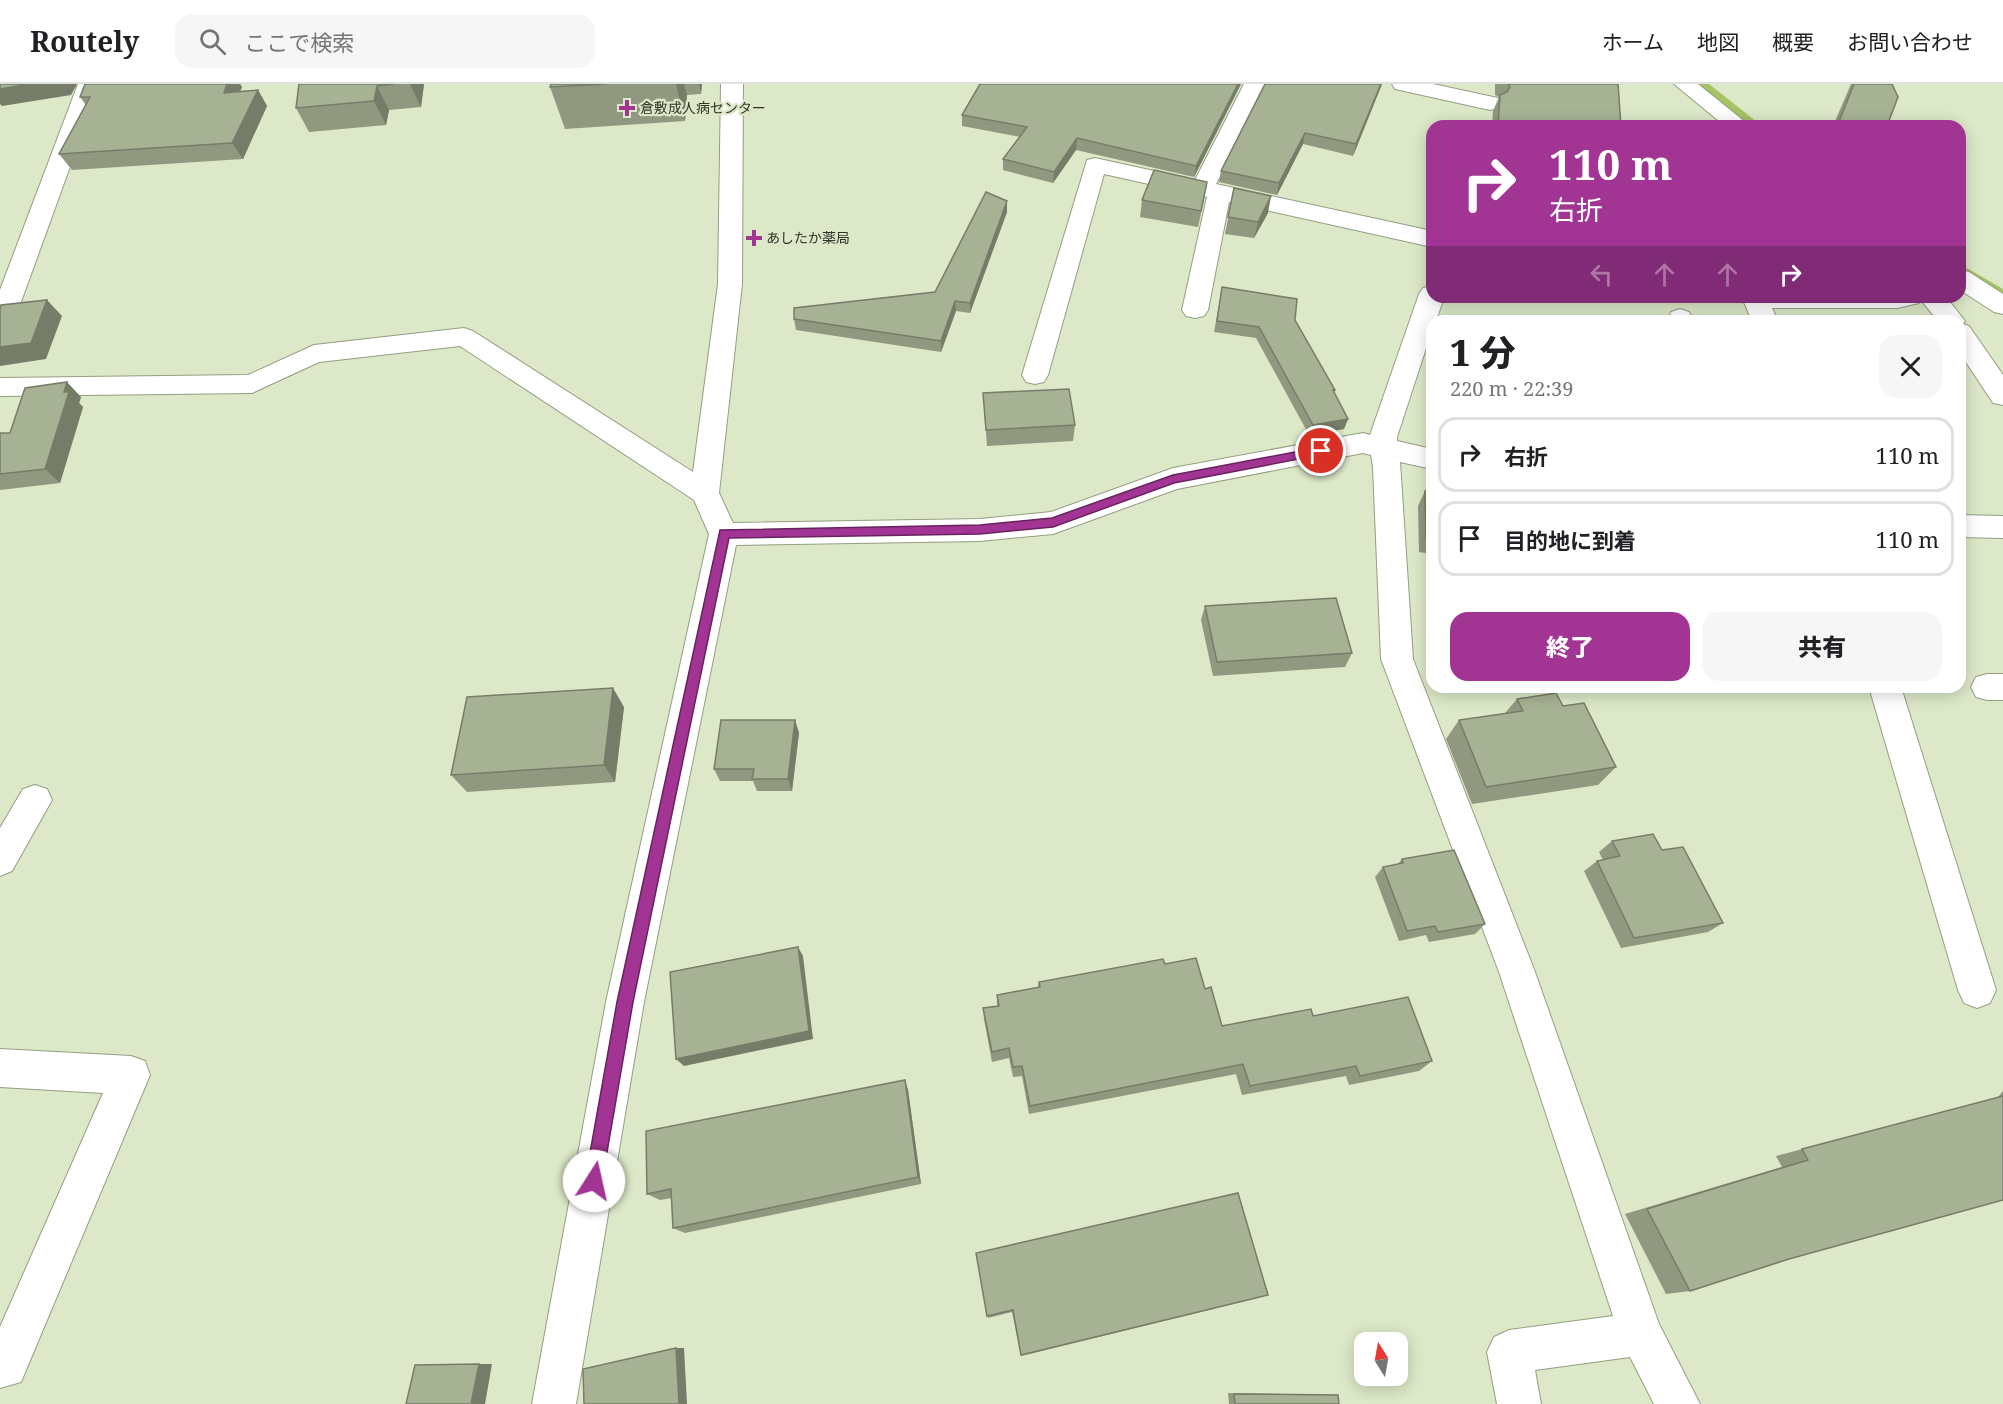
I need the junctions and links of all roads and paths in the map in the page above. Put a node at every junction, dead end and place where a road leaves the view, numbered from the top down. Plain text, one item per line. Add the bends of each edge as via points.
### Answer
1 (89, 84) edge
2 (732, 84) edge
3 (1255, 84) edge
4 (1403, 84) edge
5 (1685, 84) edge
6 (1493, 93) edge
7 (1486, 120) edge
8 (1731, 120) edge
9 (1211, 189) junction
10 (1426, 238) edge
11 (1966, 282) edge
12 (1429, 303) edge
13 (1937, 303) edge
14 (2003, 306) edge
15 (1195, 309) dead end
16 (2, 311) edge
17 (1947, 315) edge
18 (1966, 341) edge
19 (1035, 375) dead end
20 (0, 387) edge
21 (2003, 396) edge
22 (1383, 449) junction
23 (1426, 458) edge
24 (705, 493) junction
25 (1966, 526) edge
26 (2003, 527) edge
27 (724, 534) junction
28 (1887, 693) edge
29 (34, 800) dead end
30 (0, 860) edge
31 (1977, 990) dead end
32 (0, 1068) edge
33 (1641, 1334) junction
34 (0, 1366) edge
35 (554, 1404) edge
36 (1519, 1404) edge
37 (1678, 1404) edge

1 - 16 street
2 - 24 street via 730,284
3 - 9 street
4 - 6 street
5 - 8 street
6 - 7 street
9 - 10 street
9 - 15 street
9 - 19 street via 1095,165
11 - 14 street
12 - 22 street via 1383,437
13 - 17 street
18 - 21 street
20 - 24 street via 252,384 315,354 464,337
22 - 23 street
22 - 27 street via 1363,443 1173,479 1053,523 980,530
22 - 33 street via 1396,659 1517,972
24 - 27 street
25 - 26 street
27 - 35 street via 625,1002
28 - 31 street
29 - 30 street
32 - 34 street via 131,1075 5,1366
33 - 36 street via 1509,1352
33 - 37 street

